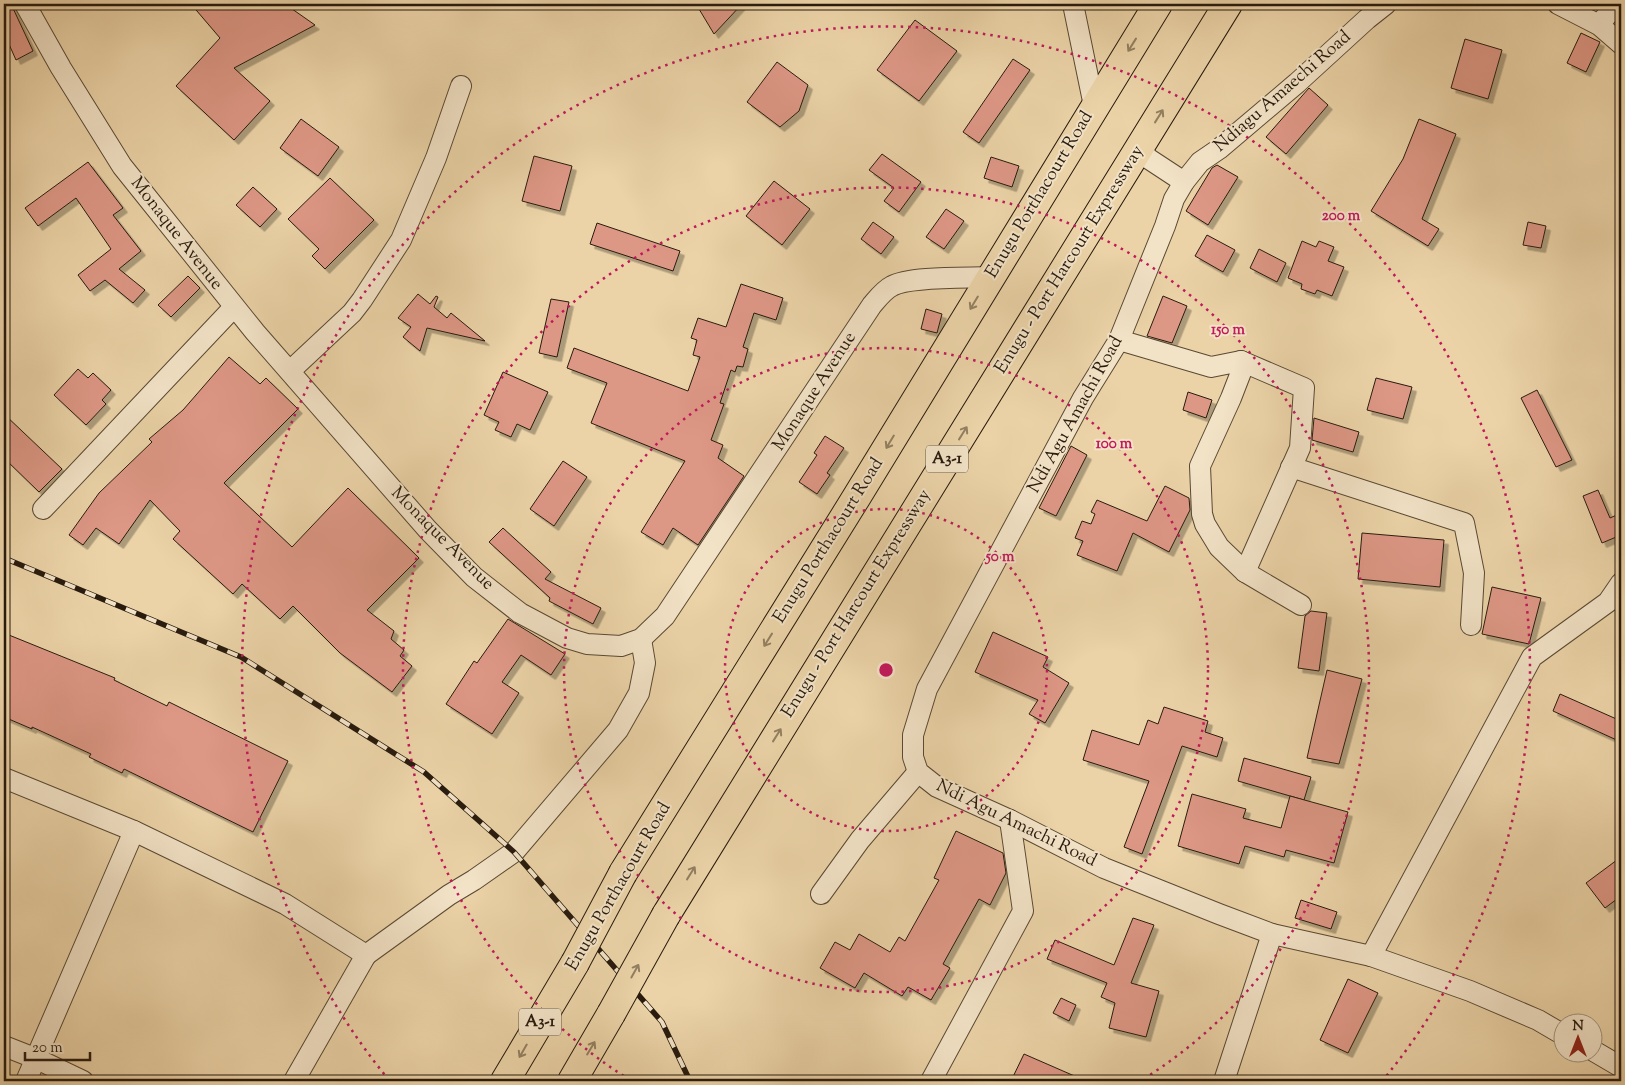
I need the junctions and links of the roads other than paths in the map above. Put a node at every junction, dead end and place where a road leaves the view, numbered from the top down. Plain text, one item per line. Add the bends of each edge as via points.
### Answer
1 (25, 4) edge
2 (1073, 4) edge
3 (1158, 4) edge
4 (1228, 4) edge
5 (1386, 4) edge
6 (1558, 4) edge
7 (1616, 4) edge
8 (1599, 25) junction
9 (1621, 44) edge
10 (461, 86) dead end
11 (1094, 106) junction
12 (1138, 149) junction
13 (1184, 182) junction
14 (990, 277) junction
15 (234, 307) junction
16 (1119, 340) junction
17 (1241, 361) junction
18 (290, 371) junction
19 (1292, 468) junction
20 (43, 509) dead end
21 (1245, 572) junction
22 (1621, 583) edge
23 (1301, 605) dead end
24 (1471, 624) dead end
25 (640, 639) junction
26 (918, 772) junction
27 (4, 778) edge
28 (1010, 820) junction
29 (134, 831) junction
30 (821, 894) dead end
31 (1272, 934) junction
32 (366, 955) junction
33 (1370, 956) junction
34 (1552, 1028) edge
35 (4, 1046) edge
36 (1602, 1056) edge
37 (37, 1059) junction
38 (1621, 1067) edge
39 (26, 1081) edge
40 (83, 1081) edge
41 (294, 1081) edge
42 (506, 1081) edge
43 (572, 1081) edge
44 (931, 1081) edge
45 (1224, 1081) edge

1 - 15 street, Monaque Avenue via 122,166
2 - 11 street
3 -> 11 highway, Enugu Porthacourt Road / A3-1
12 -> 4 highway, Enugu - Port Harcourt Expressway / A3-1
5 - 13 street, Ndiagu Amaechi Road via 1290,89 1200,162
6 - 8 street
7 - 8 street
8 - 9 street
10 - 18 street via 402,240 357,306
11 - 14 highway, Enugu Porthacourt Road / A3-1
12 - 13 street
43 -> 12 highway, Enugu - Port Harcourt Expressway / A3-1, bridge via 666,915
13 - 16 street, Ndi Agu Amachi Road via 1174,199
14 - 25 street, Monaque Avenue via 905,280 881,294 665,616
14 -> 42 highway, Enugu Porthacourt Road / A3-1, bridge via 623,874
15 - 18 street, Monaque Avenue
15 - 20 street
16 - 17 street via 1211,367
16 - 26 street, Ndi Agu Amachi Road via 1083,398 927,689 913,735 913,757
17 - 19 street via 1304,388 1300,448
17 - 21 street via 1243,367 1200,472 1205,524 1219,546
18 - 25 street, Monaque Avenue via 428,530 474,577 520,613 567,638 587,644 621,646
19 - 21 street
19 - 24 street via 1464,523 1474,573
21 - 23 street
22 - 33 street via 1608,602 1532,657
25 - 32 street via 645,663 640,693 618,730 514,852
26 - 28 street, Ndi Agu Amachi Road via 937,787
26 - 30 street via 860,840
27 - 29 street
28 - 31 street, Ndi Agu Amachi Road via 1104,868
28 - 44 street via 1023,911
29 - 32 street via 285,904
29 - 37 street
31 - 33 street, Ndi Agu Amachi Road
31 - 45 street
32 - 41 street
33 - 34 street, Ndi Agu Amachi Road via 1470,991
35 - 37 street
36 - 38 street
37 - 39 street
37 - 40 street

